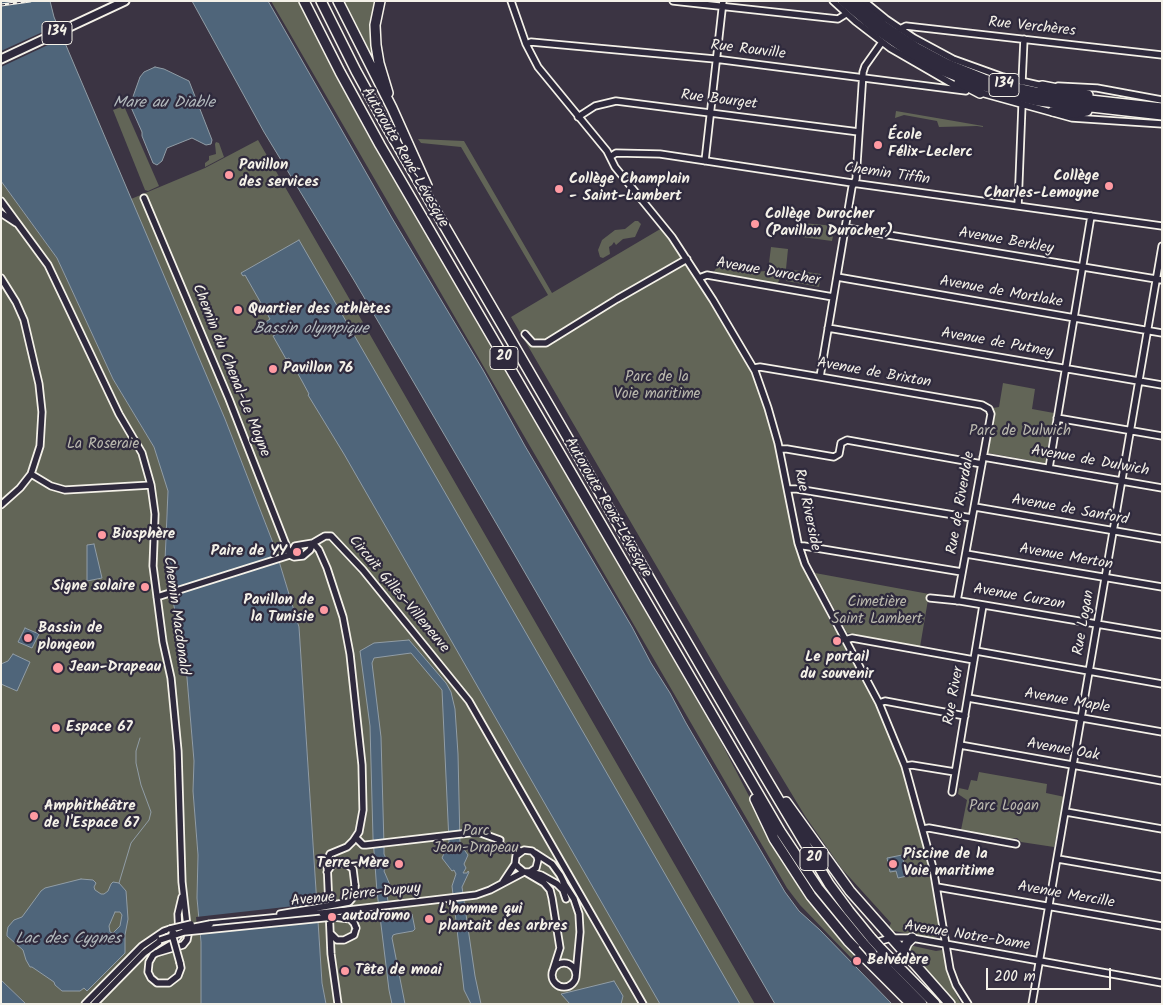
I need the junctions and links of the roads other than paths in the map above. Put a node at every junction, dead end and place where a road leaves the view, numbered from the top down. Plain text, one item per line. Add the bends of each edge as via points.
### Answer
1 (125, 1) edge
2 (304, 1) edge
3 (321, 1) edge
4 (338, 1) edge
5 (380, 1) edge
6 (511, 1) edge
7 (673, 1) edge
8 (833, 1) edge
9 (843, 1) edge
10 (854, 1) edge
11 (864, 1) edge
12 (722, 4) edge
13 (846, 14) junction
14 (900, 29) junction
15 (1024, 40) junction
16 (882, 42) junction
17 (526, 44) junction
18 (1162, 55) edge
19 (1, 59) edge
20 (716, 60) junction
21 (949, 73) junction
22 (863, 78) junction
23 (1022, 82) junction
24 (1042, 86) junction
25 (966, 91) junction
26 (980, 93) junction
27 (1162, 100) edge
28 (1022, 105) junction
29 (1107, 106) junction
30 (392, 108) junction
31 (1162, 108) edge
32 (709, 112) junction
33 (1053, 112) junction
34 (1162, 115) edge
35 (578, 117) junction
36 (1162, 124) edge
37 (859, 132) junction
38 (610, 157) junction
39 (705, 161) junction
40 (854, 184) junction
41 (144, 198) dead end
42 (1, 201) edge
43 (1018, 206) junction
44 (6, 208) junction
45 (1, 212) edge
46 (438, 214) junction
47 (1091, 216) junction
48 (19, 225) junction
49 (1162, 226) edge
50 (846, 228) junction
51 (1162, 246) edge
52 (687, 259) junction
53 (1083, 268) junction
54 (837, 277) junction
55 (1, 278) edge
56 (699, 278) junction
57 (1159, 280) edge
58 (833, 297) junction
59 (1074, 318) junction
60 (828, 328) junction
61 (1148, 331) junction
62 (1162, 333) edge
63 (525, 334) dead end
64 (754, 368) junction
65 (1066, 368) junction
66 (820, 377) junction
67 (1139, 381) junction
68 (1162, 385) edge
69 (989, 409) joint
70 (1057, 418) junction
71 (1130, 431) junction
72 (1162, 436) edge
73 (780, 449) junction
74 (983, 457) junction
75 (982, 464) junction
76 (1049, 468) junction
77 (31, 474) junction
78 (1122, 481) junction
79 (151, 485) junction
80 (1162, 488) edge
81 (788, 489) junction
82 (1, 505) edge
83 (974, 507) junction
84 (972, 518) junction
85 (1114, 531) junction
86 (1162, 539) edge
87 (312, 543) junction
88 (799, 546) junction
89 (966, 554) junction
90 (288, 556) junction
91 (962, 572) junction
92 (1106, 578) junction
93 (1162, 587) edge
94 (160, 597) junction
95 (930, 598) dead end
96 (957, 601) junction
97 (984, 605) junction
98 (1098, 624) junction
99 (1162, 635) edge
100 (844, 640) junction
101 (976, 651) junction
102 (974, 660) junction
103 (1090, 671) junction
104 (1162, 684) edge
105 (968, 698) junction
106 (879, 703) junction
107 (964, 716) junction
108 (1082, 717) junction
109 (1162, 732) edge
110 (960, 744) junction
111 (737, 757) junction
112 (1073, 765) junction
113 (904, 766) junction
114 (955, 772) junction
115 (764, 775) junction
116 (1162, 781) edge
117 (952, 792) dead end
118 (1066, 812) junction
119 (923, 829) junction
120 (1162, 829) edge
121 (356, 838) junction
122 (1016, 844) dead end
123 (508, 849) junction
124 (521, 851) junction
125 (535, 854) junction
126 (1058, 859) junction
127 (515, 861) junction
128 (327, 872) junction
129 (527, 872) junction
130 (1162, 878) edge
131 (563, 882) junction
132 (502, 884) junction
133 (937, 887) junction
134 (566, 899) junction
135 (1049, 906) junction
136 (568, 908) dead end
137 (266, 918) junction
138 (1162, 926) edge
139 (171, 933) junction
140 (330, 933) junction
141 (891, 938) junction
142 (912, 938) junction
143 (867, 941) junction
144 (946, 945) junction
145 (877, 951) junction
146 (903, 952) junction
147 (860, 953) junction
148 (1040, 962) junction
149 (553, 970) junction
150 (576, 975) junction
151 (1162, 983) edge
152 (85, 1004) edge
153 (94, 1004) edge
154 (338, 1004) edge
155 (643, 1004) edge
156 (911, 1004) edge
157 (922, 1004) edge
158 (935, 1004) edge
159 (950, 1004) edge
160 (968, 1004) edge
161 (1032, 1004) edge

1 - 19 main road, 134
2 - 111 highway, Autoroute René-Lévesque / 20 via 380,145
3 - 46 highway, Autoroute René-Lévesque / 20 via 368,93
4 - 30 highway
5 - 30 highway via 375,25 376,50
6 - 17 street, Rue Riverside
7 - 12 street
8 - 13 street
9 - 21 highway, 134 via 896,44
10 - 29 highway, 134 via 907,42 968,73 1026,91
11 - 14 street
12 - 13 street via 838,19
12 - 20 street
13 - 16 street
14 - 15 street, Rue Verchères via 906,26
14 - 23 street via 959,62
15 - 18 street, Rue Verchères
15 - 23 street
16 - 22 street via 864,68
16 - 25 street
17 - 20 street, Rue Rouville
17 - 35 street, Rue Riverside via 542,73
20 - 22 street, Rue Rouville
20 - 32 street
21 - 26 highway via 962,85
21 - 29 highway, 134 via 1021,97 1055,104
22 - 25 street, Rue Rouville
22 - 37 street
23 - 24 street
24 - 27 street via 1097,88
24 - 29 highway via 1077,92
25 - 26 street, Rue Rouville
26 - 28 street, Rue Rouville
28 - 33 street, Rue Rouville
28 - 43 street
29 - 31 highway, 134
29 - 33 highway via 1075,113
29 - 34 highway, 134
30 - 46 highway
32 - 35 street, Rue Bourget via 616,101 595,106
32 - 37 street, Rue Bourget
32 - 39 street
33 - 36 street, Rue Rouville via 1076,118
35 - 38 street, Rue Riverside
37 - 40 street
38 - 39 street, Chemin Tiffin via 616,153 656,154
38 - 52 street, Rue Riverside
39 - 40 street, Chemin Tiffin
40 - 43 street, Chemin Tiffin
40 - 50 street
41 - 90 street, Chemin du Chenal-Le Moyne via 230,399
42 - 44 street, Chemin Macdonald
43 - 47 street, Chemin Tiffin
44 - 45 street
44 - 48 street, Chemin Macdonald
45 - 48 street, Chemin Macdonald
46 - 115 highway, Autoroute René-Lévesque / 20
47 - 49 street, Chemin Tiffin
47 - 53 street
48 - 79 street, Chemin Macdonald via 48,266 119,414 142,453
50 - 53 street, Avenue Berkley
50 - 54 street
51 - 57 street, Rue Logan
52 - 56 street, Rue Riverside
52 - 63 street via 546,342 533,343
53 - 57 street, Avenue Berkley
53 - 59 street
54 - 58 street
54 - 59 street, Avenue de Mortlake
55 - 77 street via 24,320 40,384 41,437
56 - 58 street, Avenue Durocher via 707,275
56 - 64 street, Rue Riverside
57 - 61 street, Rue Logan
58 - 60 street
59 - 61 street, Avenue de Mortlake
59 - 65 street
60 - 65 street, Avenue de Putney
60 - 66 street
61 - 62 street, Avenue de Mortlake
61 - 67 street, Rue Logan
64 - 66 street, Avenue de Brixton
64 - 73 street, Rue Riverside
65 - 67 street, Avenue de Putney
65 - 70 street
66 - 69 street, Avenue de Brixton via 982,405
67 - 68 street, Avenue de Putney
67 - 71 street, Rue Logan
69 - 74 street, Rue de Riverdale via 991,414
70 - 71 street
70 - 76 street
71 - 72 street
71 - 78 street, Rue Logan
73 - 75 street via 834,457 839,454 841,443 847,440
73 - 81 street, Rue Riverside
74 - 75 street, Rue de Riverdale
74 - 76 street, Avenue de Dulwich
75 - 83 street, Rue de Riverdale
76 - 78 street, Avenue de Dulwich
77 - 79 street via 51,486 66,490
77 - 82 street
78 - 80 street, Avenue de Dulwich
78 - 85 street, Rue Logan
79 - 94 street, Chemin Macdonald via 155,514 152,560
81 - 84 street
81 - 88 street, Rue Riverside
83 - 84 street, Rue de Riverdale
83 - 85 street, Avenue de Sanford
84 - 89 street, Rue de Riverdale
85 - 86 street, Avenue de Sanford
85 - 92 street, Rue Logan
87 - 90 street via 295,546
87 - 90 street via 303,556
87 - 121 street via 319,550 333,583 350,654 363,772 362,822
87 - 155 street, Circuit Gilles-Villeneuve via 329,535 351,555 469,701
88 - 91 street
88 - 100 street, Rue Riverside
89 - 91 street, Rue de Riverdale
89 - 92 street, Avenue Merton
90 - 94 street
91 - 96 street, Rue de Riverdale
92 - 93 street, Avenue Merton
92 - 98 street, Rue Logan
94 - 139 street, Chemin Macdonald, bridge via 178,751 183,892 178,914 179,935 173,943 156,953 149,962 150,975 157,983 166,984 176,979 180,972 180,963
95 - 96 street, Avenue Curzon
96 - 97 street, Avenue Curzon
97 - 98 street, Avenue Curzon
97 - 101 street, Rue River
98 - 99 street, Avenue Curzon
98 - 103 street, Rue Logan
100 - 102 street via 852,638
100 - 106 street, Rue Riverside
101 - 102 street, Rue River
101 - 103 street
102 - 105 street, Rue River
103 - 104 street
103 - 108 street, Rue Logan
105 - 107 street, Rue River
105 - 108 street, Avenue Maple
106 - 107 street via 885,701
106 - 113 street, Rue Riverside
107 - 110 street, Rue River
108 - 109 street, Avenue Maple
108 - 112 street, Rue Logan
110 - 112 street, Avenue Oak
110 - 114 street, Rue River
111 - 143 highway, Autoroute René-Lévesque / 20 via 795,856 830,904
111 - 147 highway via 788,863 819,907
112 - 116 street, Avenue Oak
112 - 118 street, Rue Logan
113 - 114 street via 912,764
113 - 119 street, Rue Riverside
114 - 117 street, Rue River
115 - 141 highway via 850,891
115 - 143 highway, Autoroute René-Lévesque / 20
118 - 120 street
118 - 126 street, Rue Logan
119 - 122 street
119 - 133 street, Rue Riverside
121 - 123 street via 366,845 482,833 500,840 499,844
121 - 128 street via 347,847 328,855
123 - 124 street
123 - 127 street
124 - 125 street
124 - 127 street
125 - 129 street via 538,864
125 - 131 street via 552,864
126 - 130 street
126 - 135 street, Rue Logan
127 - 129 street
127 - 132 street
128 - 137 street, bridge via 336,863 346,863 353,869 356,885 351,900
128 - 140 street
129 - 132 street, Avenue Pierre-Dupuy
129 - 134 street via 557,884
129 - 149 street via 550,890 560,948
131 - 134 street
131 - 150 street via 579,914
132 - 137 street, Avenue Pierre-Dupuy, bridge via 469,896
133 - 135 street, Avenue Mercille
133 - 144 street, Rue Riverside
134 - 136 street
135 - 138 street, Avenue Mercille
135 - 148 street, Rue Logan
137 - 139 street, Avenue Pierre-Dupuy, bridge via 210,924
139 - 140 street, bridge via 333,917 350,919 356,928 354,934 344,940 337,940
139 - 152 street via 151,939 142,946
139 - 153 street, bridge via 144,953
140 - 154 street
141 - 142 street, Avenue Notre-Dame
141 - 146 highway
141 - 147 street, Avenue Notre-Dame via 876,942
142 - 144 street, Avenue Notre-Dame
142 - 146 highway
143 - 145 highway, Autoroute René-Lévesque / 20, bridge
144 - 148 street, Avenue Notre-Dame
144 - 160 street, Rue Riverside via 953,978
145 - 157 highway, Autoroute René-Lévesque / 20
145 - 158 highway, Autoroute René-Lévesque / 20
146 - 159 highway
147 - 156 highway
148 - 151 street, Avenue Notre-Dame
148 - 161 street, Rue Logan
149 - 150 street via 560,963 568,963
149 - 150 street via 554,981 562,986 571,984

